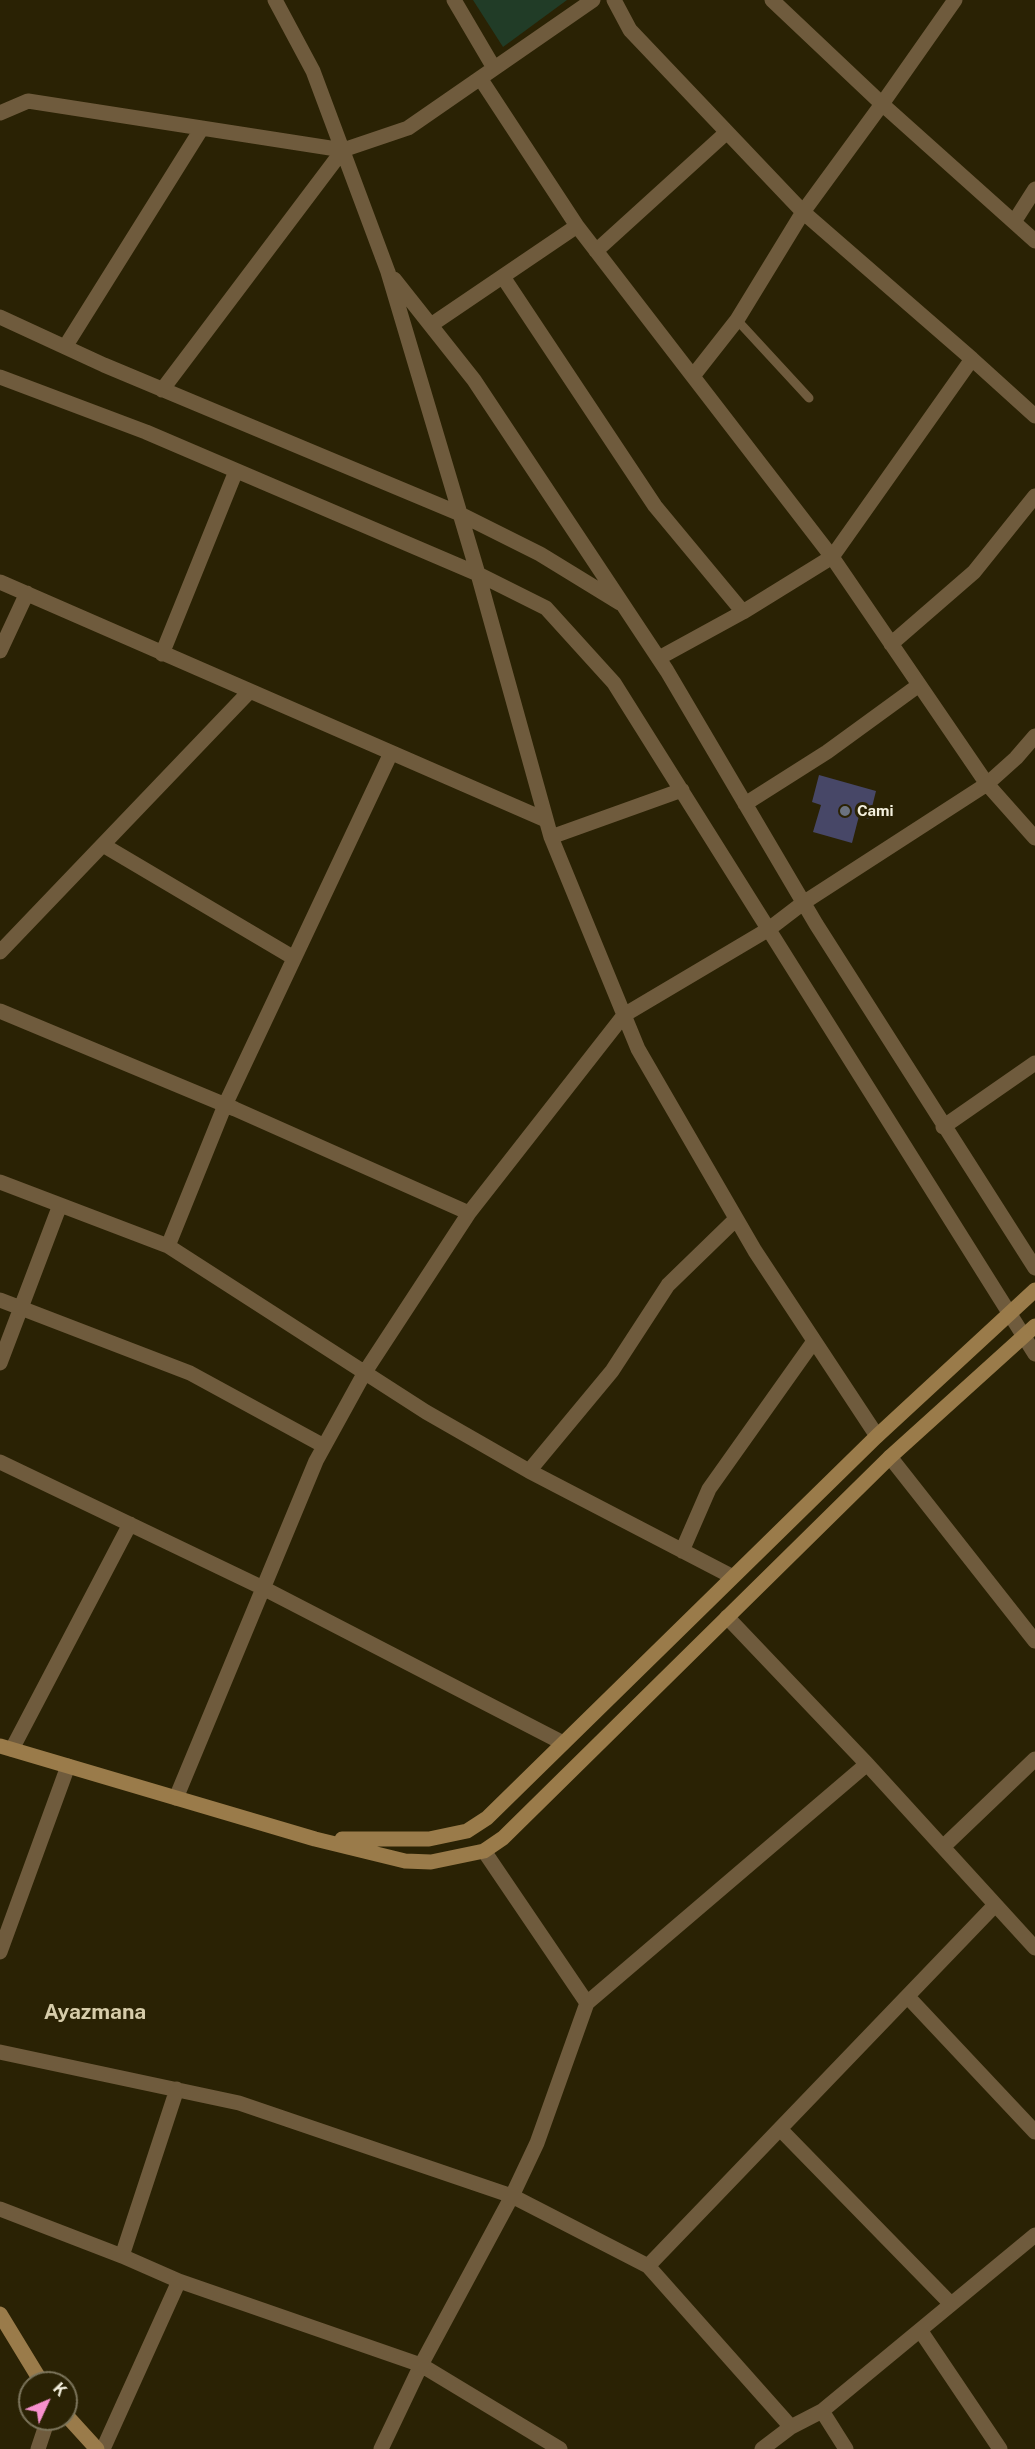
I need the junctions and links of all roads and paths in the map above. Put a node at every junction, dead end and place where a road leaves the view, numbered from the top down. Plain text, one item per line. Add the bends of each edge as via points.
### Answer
1 (275, 0) edge
2 (454, 0) edge
3 (593, 0) edge
4 (614, 0) edge
5 (772, 0) edge
6 (955, 0) edge
7 (494, 68) junction
8 (480, 78) junction
9 (882, 104) junction
10 (0, 113) edge
11 (202, 128) junction
12 (727, 132) junction
13 (343, 150) junction
14 (1035, 189) edge
15 (803, 212) junction
16 (1014, 222) junction
17 (577, 226) junction
18 (1035, 241) edge
19 (596, 251) junction
20 (388, 272) junction
21 (503, 277) junction
22 (0, 317) edge
23 (737, 320) junction
24 (431, 325) junction
25 (64, 347) junction
26 (972, 359) junction
27 (693, 376) junction
28 (0, 377) edge
29 (162, 390) junction
30 (809, 398) dead end
31 (1035, 416) edge
32 (236, 471) junction
33 (1035, 496) edge
34 (458, 513) junction
35 (832, 557) junction
36 (478, 574) junction
37 (0, 582) edge
38 (27, 593) junction
39 (624, 606) junction
40 (743, 612) junction
41 (891, 644) junction
42 (0, 651) edge
43 (162, 654) junction
44 (659, 658) junction
45 (919, 685) junction
46 (250, 691) junction
47 (1035, 735) edge
48 (391, 753) junction
49 (987, 784) junction
50 (682, 790) junction
51 (745, 804) junction
52 (546, 820) junction
53 (551, 837) junction
54 (1035, 838) edge
55 (103, 845) junction
56 (803, 903) junction
57 (769, 929) junction
58 (0, 952) edge
59 (294, 958) junction
60 (0, 1011) edge
61 (624, 1015) junction
62 (1035, 1063) edge
63 (225, 1105) junction
64 (943, 1127) junction
65 (0, 1182) edge
66 (60, 1204) junction
67 (469, 1213) junction
68 (736, 1219) junction
69 (168, 1246) junction
70 (1035, 1268) edge
71 (1035, 1290) edge
72 (0, 1300) edge
73 (22, 1306) junction
74 (1009, 1312) junction
75 (1029, 1331) edge
76 (814, 1341) junction
77 (1035, 1354) edge
78 (0, 1363) edge
79 (365, 1372) junction
80 (877, 1436) junction
81 (324, 1446) junction
82 (890, 1456) junction
83 (0, 1462) edge
84 (529, 1471) junction
85 (130, 1524) junction
86 (682, 1551) junction
87 (731, 1576) junction
88 (263, 1588) junction
89 (749, 1595) junction
90 (727, 1617) junction
91 (1035, 1641) edge
92 (562, 1743) junction
93 (6, 1747) edge
94 (1035, 1759) edge
95 (867, 1764) junction
96 (68, 1766) junction
97 (176, 1798) junction
98 (315, 1839) junction
99 (943, 1847) junction
100 (484, 1851) junction
101 (995, 1905) junction
102 (1035, 1948) edge
103 (0, 1952) edge
104 (908, 1997) junction
105 (587, 2003) junction
106 (0, 2052) edge
107 (177, 2089) junction
108 (780, 2129) junction
109 (1035, 2132) edge
110 (512, 2196) junction
111 (0, 2209) edge
112 (1035, 2235) edge
113 (122, 2256) junction
114 (648, 2266) junction
115 (179, 2281) junction
116 (951, 2304) junction
117 (0, 2314) edge
118 (920, 2330) junction
119 (421, 2365) junction
120 (35, 2371) edge
121 (822, 2411) junction
122 (791, 2427) junction
123 (78, 2428) edge
124 (44, 2431) edge
125 (38, 2449) edge
126 (97, 2449) edge
127 (103, 2449) edge
128 (381, 2449) edge
129 (560, 2449) edge
130 (762, 2449) edge
131 (846, 2449) edge
132 (1000, 2449) edge

1 - 13 street via 313,71
2 - 7 street
3 - 7 street
4 - 12 street via 630,30
5 - 9 street
6 - 9 street
7 - 8 street
8 - 13 street via 408,128
8 - 17 street
9 - 15 street
9 - 16 street
10 - 11 street via 28,102
11 - 13 street
11 - 25 street
12 - 15 street
12 - 19 street
13 - 20 street
13 - 29 street
14 - 16 street
15 - 23 street
15 - 26 street
16 - 18 street
17 - 19 street
17 - 21 street
19 - 27 street
20 - 24 street
20 - 34 street
21 - 24 street
21 - 40 street via 655,506
22 - 25 street
23 - 27 street
23 - 30 lane
24 - 39 street via 474,380
25 - 29 street
26 - 31 street
26 - 35 street
27 - 35 street
28 - 32 street
29 - 34 street
32 - 36 street
32 - 43 street
33 - 41 street via 974,572
34 - 36 street
34 - 39 street via 540,554
35 - 40 street
35 - 41 street
36 - 50 street via 546,608 614,683
36 - 52 street
37 - 38 street
38 - 42 street
38 - 43 street
39 - 44 street
40 - 44 street
41 - 45 street
43 - 46 street
44 - 51 street
45 - 49 street
45 - 51 street via 827,752
46 - 48 street
46 - 55 street
47 - 49 street
48 - 52 street
48 - 59 street
49 - 54 street
49 - 56 street
50 - 53 street
50 - 57 street
51 - 56 street
52 - 53 street
53 - 61 street
55 - 58 street
55 - 59 street
56 - 57 street
56 - 64 street
57 - 61 street
57 - 74 street
59 - 63 street
60 - 63 street
61 - 67 street
61 - 68 street via 638,1049
62 - 64 street
63 - 67 street
63 - 69 street
64 - 70 street
65 - 66 street
66 - 69 street
66 - 73 street
67 - 79 street
68 - 76 street
68 - 84 street via 668,1286 612,1371
69 - 79 street
71 - 74 main road
72 - 73 street
73 - 78 street
73 - 81 street via 190,1373
74 - 75 street
74 - 80 main road
75 - 77 street
75 - 82 main road
76 - 80 street
76 - 86 street via 709,1490
79 - 81 street
79 - 84 street
80 - 82 main road
80 - 87 main road
81 - 88 street
82 - 89 main road
82 - 91 street
83 - 85 street
84 - 86 street
85 - 88 street
85 - 93 street
86 - 87 street
87 - 89 main road
87 - 92 main road
88 - 92 street
88 - 97 street
89 - 90 main road
90 - 95 street
90 - 100 main road via 503,1838
92 - 98 main road via 487,1818 467,1831 429,1839
93 - 96 main road
94 - 99 street
95 - 99 street
95 - 105 street
96 - 97 main road
96 - 103 street
97 - 98 main road
98 - 100 main road via 405,1861 430,1862
99 - 101 street
100 - 105 street
101 - 102 street
101 - 104 street
104 - 108 street
104 - 109 street
105 - 110 street via 537,2143
106 - 107 street
107 - 110 street via 239,2103
107 - 113 street
108 - 114 street
108 - 116 street
110 - 114 street
110 - 119 street
111 - 113 street
112 - 116 street
113 - 115 street
114 - 122 street
115 - 119 street
115 - 127 street
116 - 118 street
117 - 120 main road
118 - 121 street
118 - 132 street
119 - 128 street
119 - 129 street
121 - 122 street
121 - 131 street
122 - 130 street
123 - 126 main road
124 - 125 street

